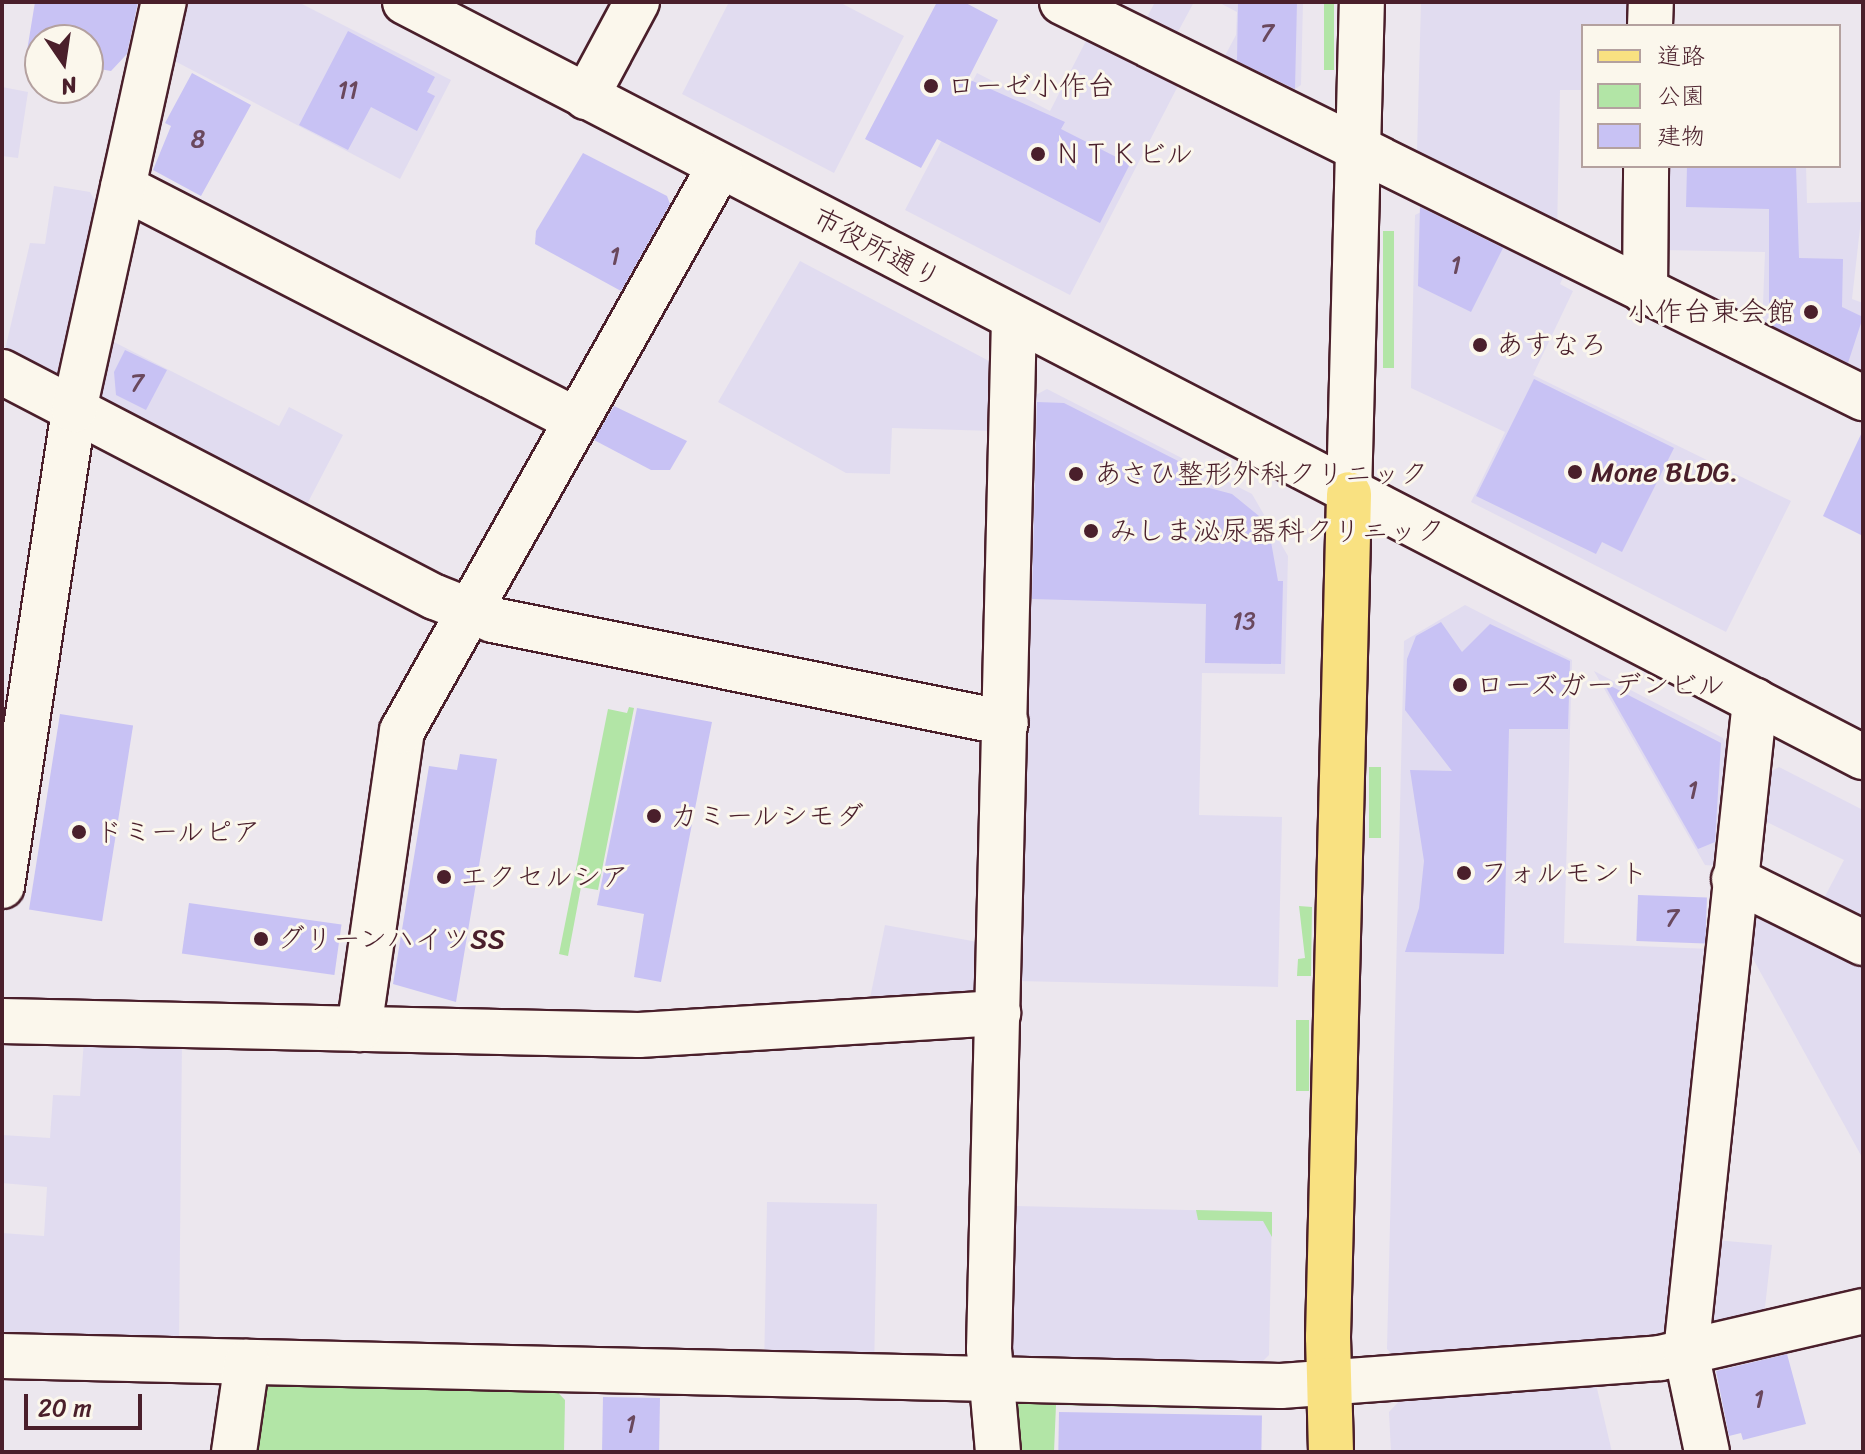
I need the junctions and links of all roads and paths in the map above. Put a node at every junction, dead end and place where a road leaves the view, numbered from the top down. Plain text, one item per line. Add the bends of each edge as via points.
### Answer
1 (164, 2) edge
2 (405, 2) edge
3 (637, 2) edge
4 (1062, 2) edge
5 (1362, 2) edge
6 (1651, 2) edge
7 (1650, 24) edge
8 (586, 97) junction
9 (1358, 153) junction
10 (720, 166) junction
11 (1646, 168) edge
12 (123, 187) junction
13 (1645, 292) junction
14 (1014, 320) junction
15 (2, 372) edge
16 (1863, 398) edge
17 (74, 410) junction
18 (576, 420) junction
19 (1349, 494) junction
20 (467, 610) junction
21 (1755, 701) junction
22 (1006, 723) junction
23 (1863, 757) edge
24 (1734, 879) junction
25 (2, 886) edge
26 (1863, 943) edge
27 (998, 1013) junction
28 (2, 1021) edge
29 (359, 1029) junction
30 (1863, 1311) edge
31 (1686, 1352) junction
32 (2, 1356) edge
33 (247, 1362) junction
34 (989, 1380) junction
35 (1328, 1384) junction
36 (234, 1452) edge
37 (998, 1452) edge
38 (1331, 1452) edge
39 (1707, 1452) edge

1 - 12 street
2 - 8 street, 市役所通り
3 - 8 street
4 - 9 street
5 - 9 street
6 - 7 street
8 - 10 street, 市役所通り
9 - 13 street
9 - 19 street
10 - 14 street, 市役所通り
10 - 18 street
11 - 13 street
12 - 17 street
12 - 18 street
13 - 16 street
14 - 19 street, 市役所通り
14 - 22 street
15 - 17 street
17 - 20 street
17 - 25 street
18 - 20 street
19 - 21 street, 市役所通り
19 - 35 main road
20 - 22 street
20 - 29 street via 402,731
21 - 23 street, 市役所通り
21 - 24 street
22 - 27 street
24 - 26 street
24 - 31 street
27 - 29 street via 639,1035
27 - 34 street
28 - 29 street
30 - 31 street
31 - 35 street
31 - 39 street
32 - 33 street
33 - 34 street
33 - 36 street
34 - 35 street
34 - 37 street
35 - 38 main road

